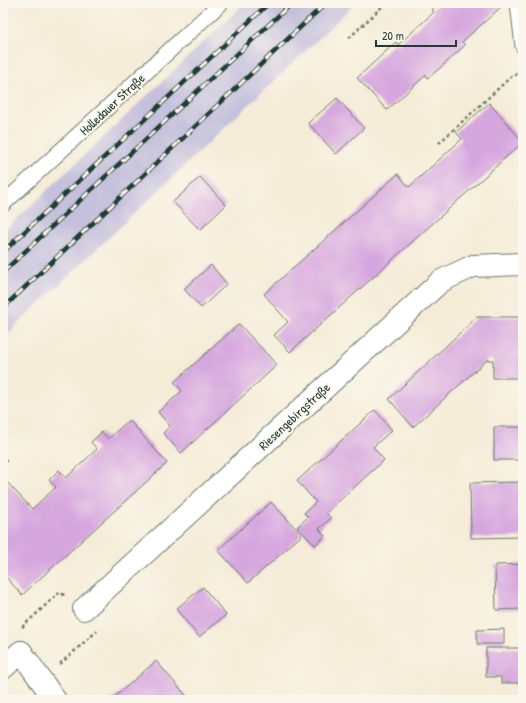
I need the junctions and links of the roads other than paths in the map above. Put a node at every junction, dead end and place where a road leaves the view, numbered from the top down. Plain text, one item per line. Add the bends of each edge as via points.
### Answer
1 (220, 3) edge
2 (518, 3) edge
3 (523, 46) edge
4 (3, 204) edge
5 (523, 264) edge
6 (84, 609) road end
7 (3, 668) edge
8 (55, 700) edge

1 - 4 lane, Holledauer Straße
2 - 3 lane
5 - 6 street, Riesengebirgstraße via 473,266 441,281
7 - 8 street via 21,652

